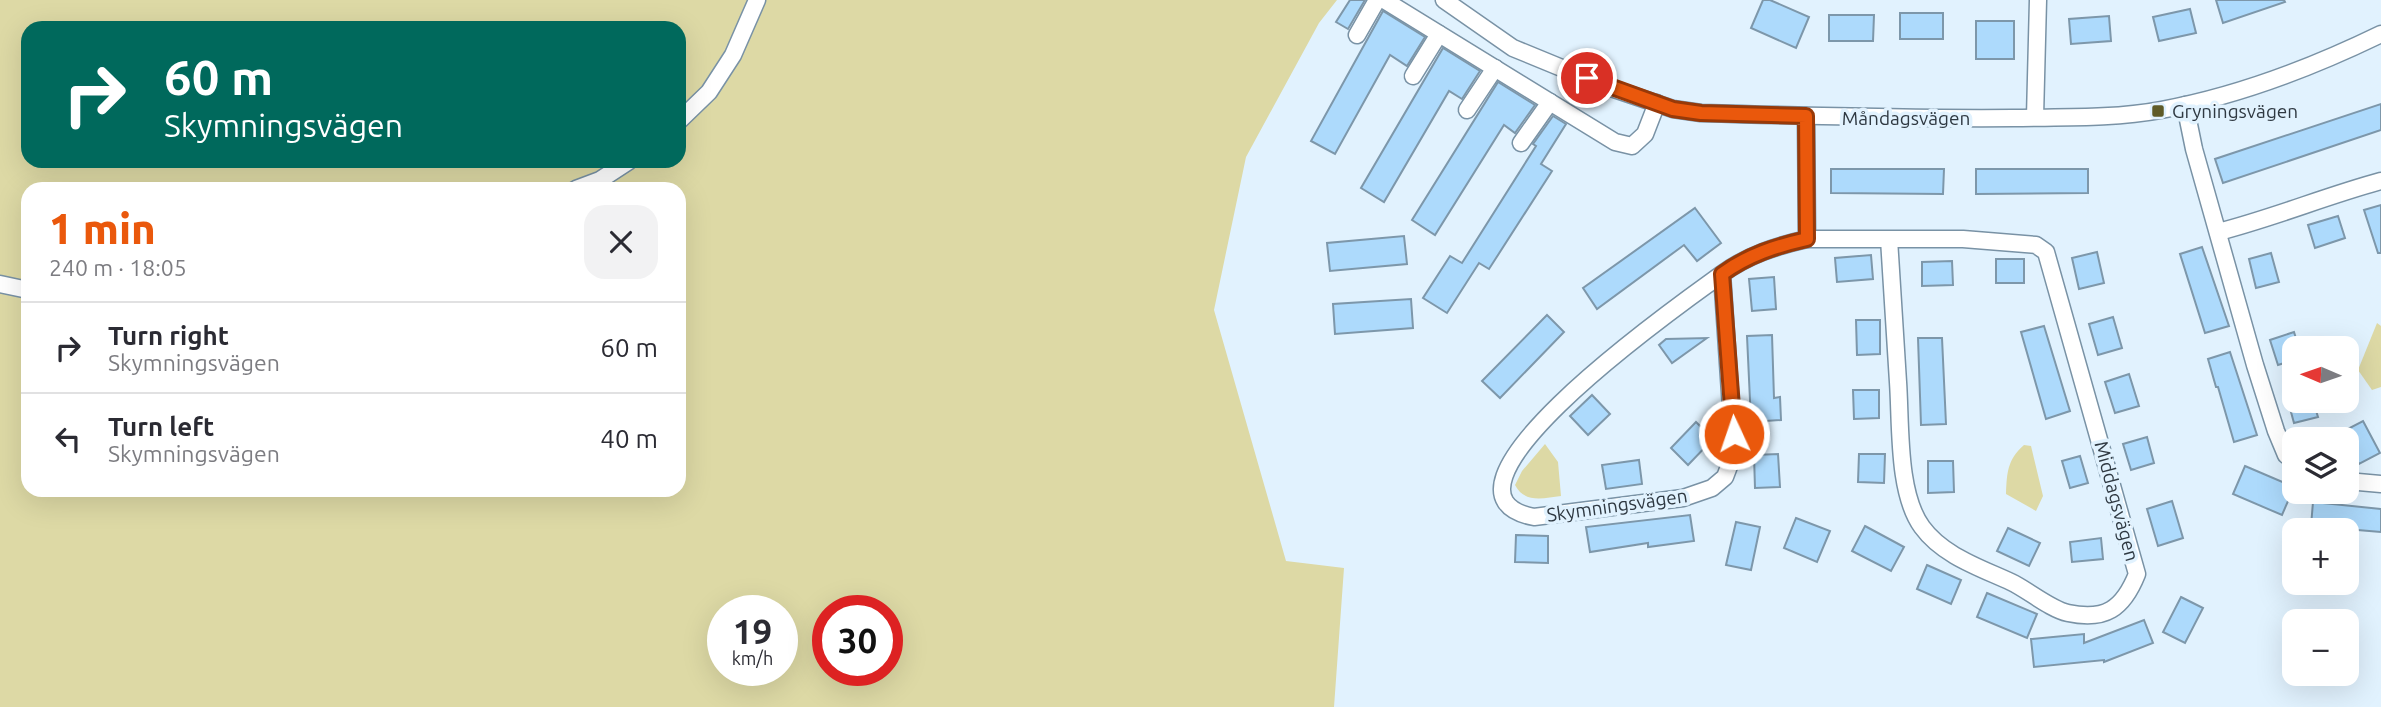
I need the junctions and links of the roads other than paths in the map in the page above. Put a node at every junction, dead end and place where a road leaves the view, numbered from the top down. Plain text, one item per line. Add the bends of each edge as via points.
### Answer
1 (757, 0) edge
2 (1377, 0) edge
3 (1384, 0) edge
4 (1444, 0) edge
5 (2038, 0) edge
6 (1439, 34) junction
7 (2381, 34) edge
8 (1357, 35) dead end
9 (1495, 68) junction
10 (1413, 76) dead end
11 (1550, 102) junction
12 (1657, 103) junction
13 (2185, 105) junction
14 (1467, 110) dead end
15 (686, 114) edge
16 (1806, 116) junction
17 (2035, 117) junction
18 (1521, 144) dead end
19 (618, 168) edge
20 (2381, 181) edge
21 (595, 182) edge
22 (2218, 232) junction
23 (1807, 239) junction
24 (1889, 239) junction
25 (1722, 274) junction
26 (0, 284) edge
27 (21, 288) edge
28 (2282, 444) edge
29 (2359, 482) edge
30 (2381, 484) edge

1 - 15 street via 733,55 709,92
2 - 8 street
3 - 6 street
4 - 12 street, Måndagsvägen via 1513,48
5 - 17 street
6 - 9 street
6 - 10 street
7 - 13 street, Måndagsvägen via 2274,81
9 - 11 street
9 - 14 street
11 - 12 street via 1615,142 1632,146 1645,134
11 - 18 street
12 - 16 street, Måndagsvägen via 1701,113
13 - 17 street, Måndagsvägen via 2103,116
13 - 22 street
16 - 17 street, Måndagsvägen
16 - 23 street
19 - 21 street
20 - 22 street
22 - 28 street
23 - 24 street, Middagsvägen
23 - 25 street, Skymningsvägen via 1749,257
24 - 24 street, Middagsvägen via 2036,244 2046,253 2137,574 2115,609 2096,616 2065,612 1951,554 1924,531 1912,513 1904,472
25 - 25 street, Skymningsvägen via 1734,453 1725,477 1712,488 1683,498 1534,517 1507,506 1501,481 1538,427 1609,359
26 - 27 street
29 - 30 street

